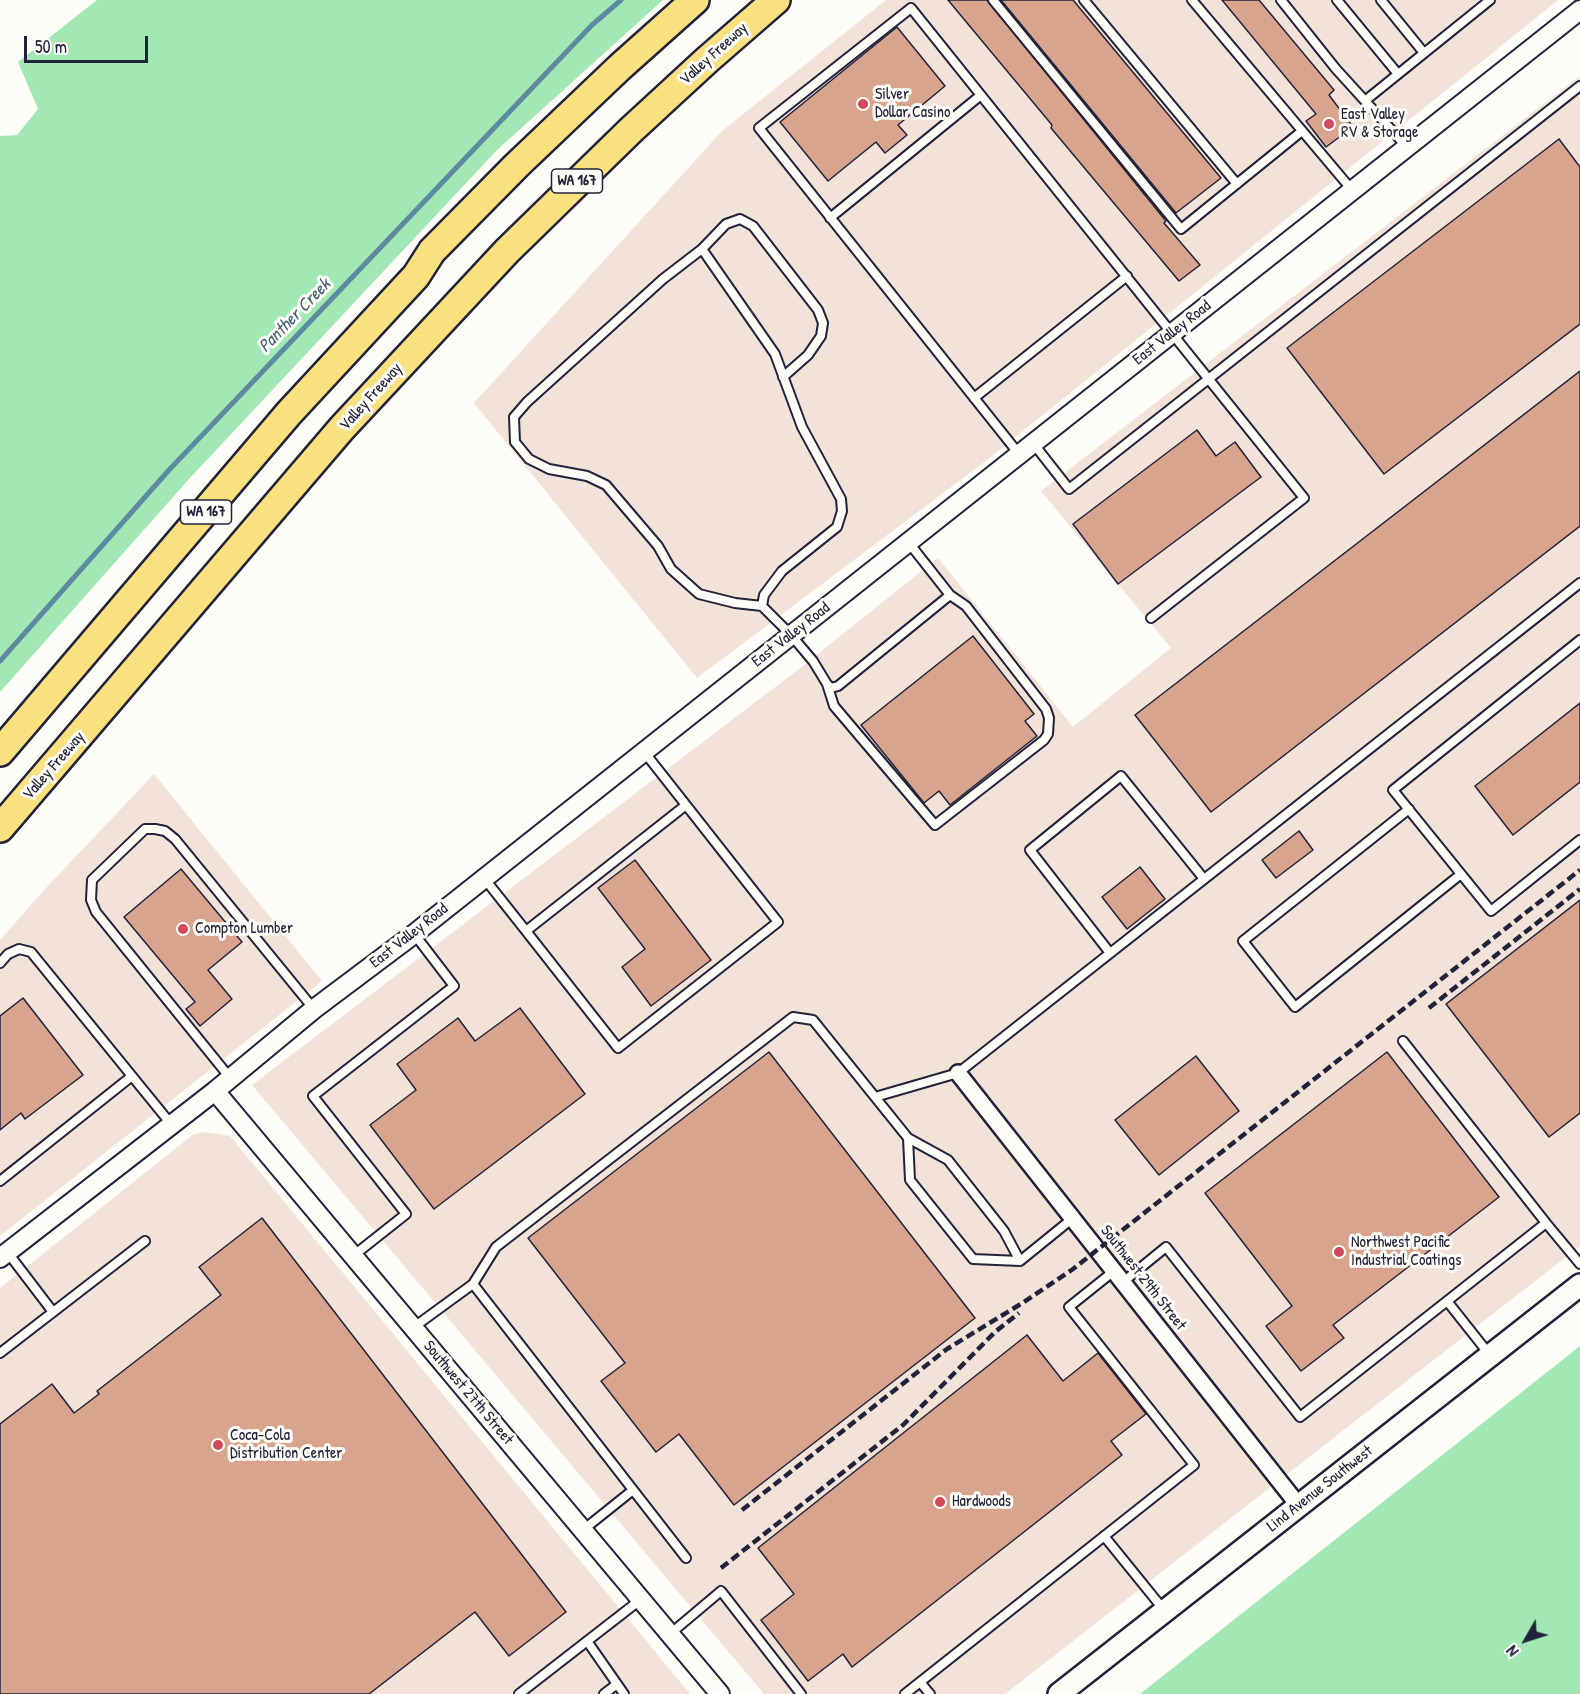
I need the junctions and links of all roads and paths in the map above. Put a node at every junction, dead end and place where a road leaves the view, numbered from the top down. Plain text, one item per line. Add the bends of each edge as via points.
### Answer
1 (694, 0) edge
2 (714, 0) edge
3 (776, 0) edge
4 (993, 0) edge
5 (1083, 0) edge
6 (1192, 0) edge
7 (1281, 0) edge
8 (1337, 0) edge
9 (1381, 0) edge
10 (1490, 0) edge
11 (1580, 10) edge
12 (1424, 53) junction
13 (1398, 74) junction
14 (1580, 86) edge
15 (981, 95) junction
16 (1366, 100) junction
17 (1302, 131) junction
18 (1407, 147) junction
19 (1238, 184) junction
20 (1352, 190) junction
21 (830, 218) junction
22 (702, 249) junction
23 (416, 276) junction
24 (1127, 276) junction
25 (1173, 332) junction
26 (783, 377) junction
27 (1209, 378) junction
28 (974, 398) junction
29 (1026, 449) junction
30 (908, 542) junction
31 (1580, 583) edge
32 (950, 595) junction
33 (762, 606) junction
34 (1151, 618) dead end
35 (791, 635) junction
36 (1580, 640) edge
37 (827, 684) junction
38 (644, 751) junction
39 (0, 752) edge
40 (686, 805) junction
41 (1409, 809) junction
42 (0, 828) edge
43 (1580, 840) edge
44 (1461, 874) junction
45 (484, 878) junction
46 (1204, 879) junction
47 (526, 931) junction
48 (414, 934) junction
49 (1110, 953) junction
50 (0, 963) edge
51 (314, 1009) junction
52 (1403, 1041) dead end
53 (958, 1072) junction
54 (132, 1076) junction
55 (231, 1079) junction
56 (215, 1091) junction
57 (874, 1096) junction
58 (172, 1125) junction
59 (908, 1138) junction
60 (0, 1181) edge
61 (1073, 1218) junction
62 (1546, 1222) junction
63 (145, 1241) dead end
64 (4, 1256) edge
65 (353, 1256) junction
66 (1020, 1262) junction
67 (1580, 1264) edge
68 (1118, 1276) junction
69 (473, 1284) junction
70 (1580, 1285) edge
71 (1447, 1301) junction
72 (53, 1312) junction
73 (413, 1328) junction
74 (0, 1353) edge
75 (1490, 1355) junction
76 (633, 1490) junction
77 (1299, 1506) junction
78 (583, 1530) junction
79 (1104, 1536) junction
80 (686, 1558) dead end
81 (641, 1599) junction
82 (1165, 1611) junction
83 (670, 1634) junction
84 (587, 1641) junction
85 (920, 1682) junction
86 (617, 1684) junction
87 (519, 1694) edge
88 (604, 1694) edge
89 (624, 1694) edge
90 (720, 1694) edge
91 (801, 1694) edge
92 (905, 1694) edge
93 (930, 1694) edge
94 (1059, 1694) edge

1 - 23 highway, WA 167 via 502,180 432,251
2 - 23 highway via 606,97 448,254
3 - 42 highway, Valley Freeway / WA 167 via 631,130 499,259 342,428
4 - 19 lane via 1181,229
5 - 19 lane
6 - 17 lane
7 - 16 lane
8 - 13 lane
9 - 12 lane
10 - 12 lane
11 - 18 street, East Valley Road
12 - 13 lane
13 - 16 lane
14 - 27 lane
15 - 21 lane
15 - 21 lane via 911,8 759,128
15 - 24 lane
16 - 18 lane
17 - 19 lane
17 - 20 lane
18 - 20 street, East Valley Road
20 - 25 street, East Valley Road
21 - 28 lane
22 - 26 lane via 775,354
22 - 26 lane via 726,224 740,219 753,226 818,310 823,323 821,336 808,356
22 - 33 lane via 663,279 527,402 514,417 515,442 529,459 549,469 587,476 606,485 658,546 671,569 699,594
23 - 39 highway, WA 167 via 289,413
24 - 25 lane
24 - 28 lane
25 - 27 lane
25 - 29 street, East Valley Road
26 - 33 lane via 802,427 841,499 842,511 837,527 782,571 764,595
27 - 29 lane via 1069,489
27 - 34 lane via 1304,498
28 - 29 lane
29 - 30 street, East Valley Road
30 - 32 lane
30 - 35 street, East Valley Road
31 - 46 lane
32 - 37 lane via 838,686 831,688
32 - 37 lane via 966,606 1046,709 1049,725 1044,740 935,825 834,706
33 - 35 lane
35 - 37 lane
35 - 38 street, East Valley Road
36 - 41 lane via 1394,790
38 - 40 lane
38 - 45 street, East Valley Road
40 - 47 lane
40 - 47 lane via 778,922 618,1048
41 - 44 lane
41 - 44 lane via 1243,941 1295,1007
43 - 44 lane via 1491,911
45 - 47 lane
45 - 48 street, East Valley Road
46 - 49 lane
46 - 49 lane via 1121,776 1030,850
48 - 51 street, East Valley Road
48 - 65 lane via 454,986 313,1096 406,1214
49 - 53 lane
50 - 54 lane via 19,948 31,952
51 - 55 street, East Valley Road
51 - 55 lane via 175,839 165,831 145,829 92,880 91,900 96,912
52 - 62 lane
53 - 57 lane
53 - 61 street, Southwest 29th Street
54 - 58 lane
54 - 60 lane
55 - 56 street, East Valley Road
56 - 58 street, East Valley Road
56 - 65 street, Southwest 27th Street
57 - 59 lane
57 - 69 lane via 813,1020 793,1017 496,1247
58 - 64 street, East Valley Road
59 - 66 lane via 948,1160 1004,1231
59 - 66 lane via 910,1180 973,1259
61 - 66 lane
61 - 68 street, Southwest 29th Street
62 - 67 lane
62 - 71 lane
63 - 72 lane
64 - 72 lane
65 - 73 street, Southwest 27th Street
68 - 71 lane via 1166,1248 1300,1417
68 - 77 street, Southwest 29th Street
68 - 79 lane via 1069,1307 1194,1465
69 - 73 lane
69 - 76 lane
70 - 75 main road, Lind Avenue Southwest
71 - 75 lane
72 - 74 lane
73 - 78 street, Southwest 27th Street
75 - 77 main road, Lind Avenue Southwest
76 - 78 lane
76 - 80 lane
77 - 82 main road, Lind Avenue Southwest
78 - 81 street, Southwest 27th Street
79 - 82 lane
79 - 85 lane
81 - 83 street, Southwest 27th Street
81 - 84 lane
82 - 94 main road, Lind Avenue Southwest
83 - 90 street, Southwest 27th Street
83 - 91 lane via 721,1591
84 - 86 lane
84 - 87 lane
85 - 92 lane
85 - 93 lane
86 - 88 lane
86 - 89 lane

